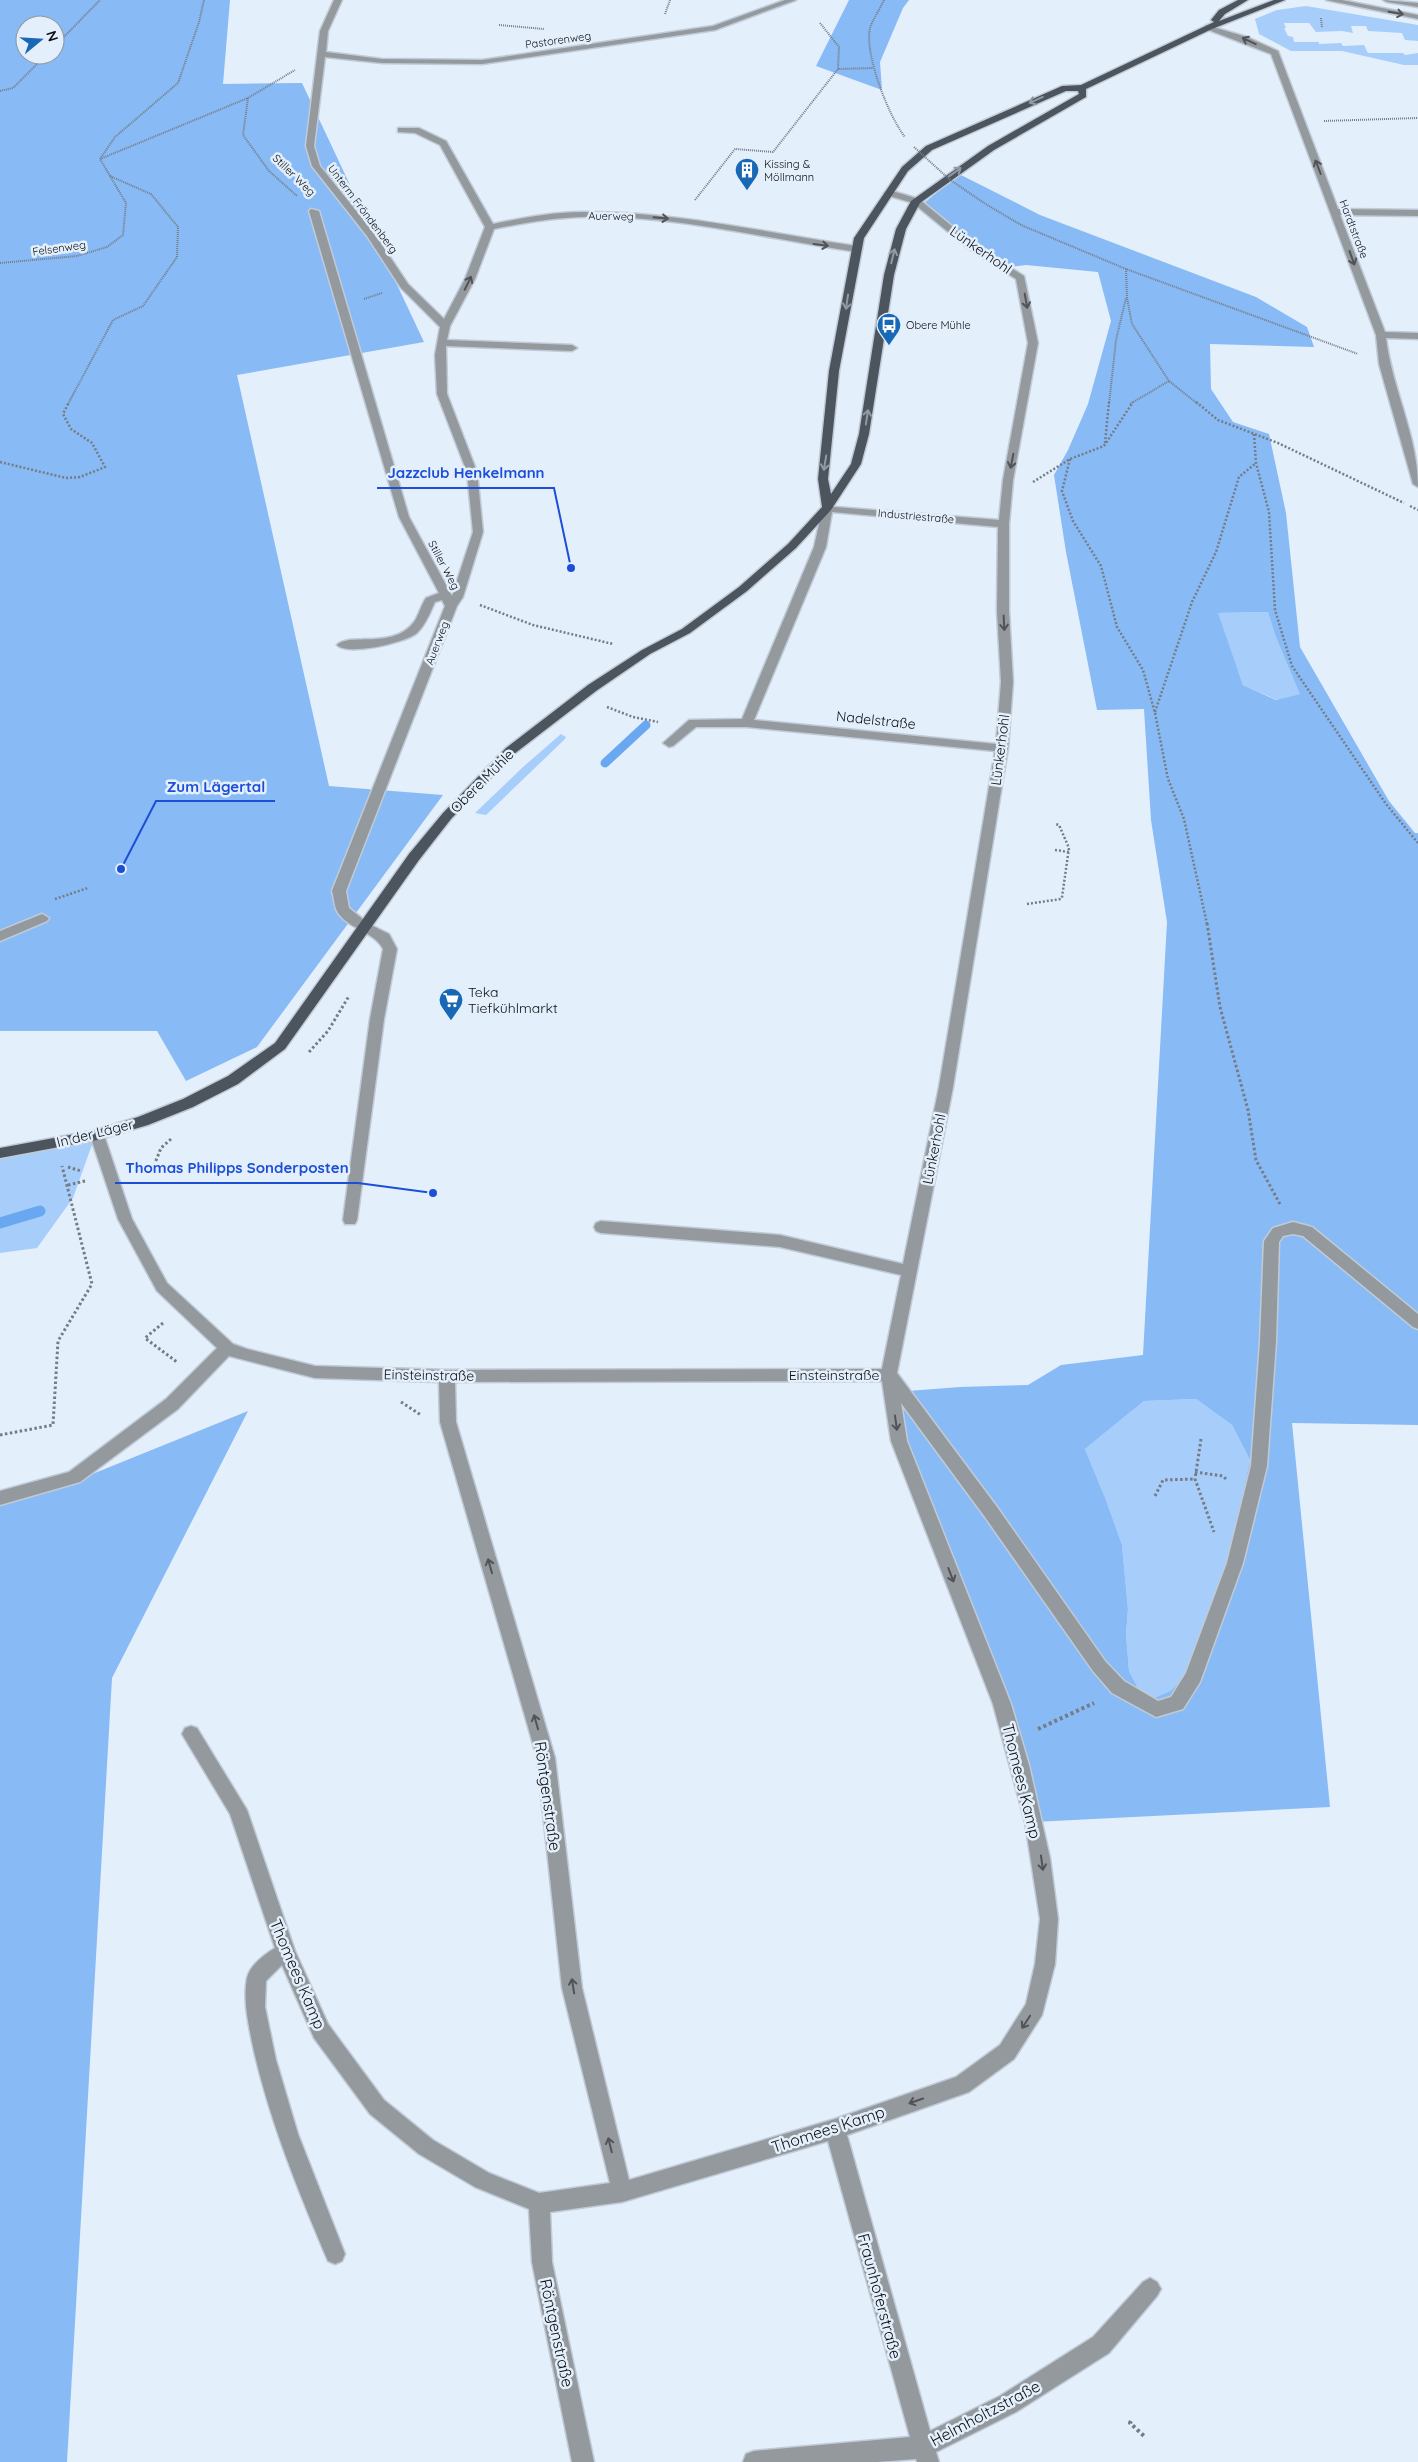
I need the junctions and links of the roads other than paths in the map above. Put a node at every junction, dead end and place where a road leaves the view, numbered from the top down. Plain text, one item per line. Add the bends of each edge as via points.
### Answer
1 (338, 0) edge
2 (792, 0) edge
3 (1244, 0) edge
4 (1281, 0) edge
5 (1330, 0) edge
6 (1387, 0) edge
7 (1418, 5) edge
8 (1418, 17) edge
9 (1209, 27) junction
10 (322, 54) junction
11 (1082, 88) junction
12 (401, 130) dead end
13 (889, 193) junction
14 (916, 201) junction
15 (314, 211) road end
16 (1335, 212) junction
17 (1418, 213) edge
18 (490, 227) junction
19 (857, 249) junction
20 (445, 326) junction
21 (1381, 335) junction
22 (1418, 336) edge
23 (443, 343) junction
24 (572, 348) dead end
25 (1418, 484) edge
26 (827, 508) junction
27 (1004, 524) junction
28 (451, 599) junction
29 (342, 645) dead end
30 (747, 723) junction
31 (669, 743) dead end
32 (1002, 748) junction
33 (42, 918) dead end
34 (364, 927) junction
35 (0, 937) edge
36 (188, 1103) joint
37 (97, 1135) junction
38 (0, 1153) edge
39 (350, 1220) dead end
40 (601, 1228) dead end
41 (910, 1271) junction
42 (1418, 1323) edge
43 (227, 1348) junction
44 (889, 1375) junction
45 (447, 1376) junction
46 (0, 1498) edge
47 (190, 1734) dead end
48 (286, 1952) junction
49 (835, 2129) junction
50 (622, 2192) junction
51 (539, 2204) junction
52 (335, 2254) dead end
53 (1150, 2289) dead end
54 (925, 2454) edge
55 (583, 2462) edge
56 (754, 2462) edge

1 - 10 street, Unterm Fröndenberg via 324,31
2 - 10 street, Pastorenweg via 715,28 482,62 382,61
3 - 9 main road, Obere Mühle via 1222,12
4 - 9 main road, Obere Mühle
5 -> 8 street
6 - 7 street
9 - 11 main road, Obere Mühle
16 -> 9 street, Hardtstraße via 1275,53 1244,38
10 - 20 street, Unterm Fröndenberg via 310,146 316,166 371,235 404,286
11 -> 13 main road, Obere Mühle via 1064,88 929,148 904,169
14 -> 11 main road, Obere Mühle via 991,148 1083,95
12 - 18 street via 416,130 444,143
13 - 14 street, Lünkerhohl
13 - 19 main road, Obere Mühle via 859,238
26 -> 14 main road, Obere Mühle via 856,464 864,434 889,275 900,228
14 -> 27 street, Lünkerhohl via 972,246 1021,278 1034,343 1008,480
15 - 28 street, Stiller Weg via 404,517
16 - 17 street
16 -> 21 street, Hardtstraße
18 -> 19 street, Auerweg via 535,217 661,217
20 -> 18 street, Auerweg via 470,279
19 -> 26 main road, Obere Mühle via 834,371 823,479
20 - 23 street, Auerweg
21 - 22 street
21 - 25 street, Hardtstraße via 1384,364
23 - 24 street
23 - 28 street, Auerweg via 440,355 442,394 472,472 478,532
26 - 27 street, Industriestraße
26 - 30 street via 820,547
26 - 34 main road, Obere Mühle via 792,546 743,588 686,631 646,652 592,688 510,752 448,816
27 -> 32 street, Lünkerhohl via 1007,682
28 - 29 street via 430,600 418,626 404,637
28 - 34 street, Auerweg via 339,891 343,910
30 - 31 street, Nadelstraße via 693,723
30 - 32 street, Nadelstraße
32 - 41 street, Lünkerhohl via 946,1088
33 - 35 street
34 - 36 main road, Obere Mühle via 280,1046 234,1080
34 - 39 street, Auerweg via 384,937 390,949 376,1019
36 - 37 main road, In der Läger
37 - 38 main road, In der Läger
37 - 43 street, Einsteinstraße via 125,1219 162,1287
40 - 41 street via 780,1241
41 - 44 street, Lünkerhohl
42 - 44 street via 1307,1231 1293,1228 1278,1232 1272,1241 1258,1466 1235,1563 1194,1677 1177,1703 1156,1708 1118,1687 1099,1666 991,1512
43 - 45 street, Einsteinstraße via 316,1372
43 - 46 street via 172,1404 74,1478
44 - 45 street, Einsteinstraße
44 -> 49 street, Thomees Kamp via 899,1441 1002,1704 1037,1840 1049,1919 1045,1964 1035,2008 1007,2052 962,2085
50 -> 45 street, Röntgenstraße via 572,1988 546,1758 448,1422
47 - 48 street, Thomees Kamp via 238,1810
48 - 51 street, Thomees Kamp via 321,2031 377,2107 426,2147 482,2180
48 - 52 street via 270,1962 257,1977 256,2007 266,2060 288,2134
49 - 50 street, Thomees Kamp
49 - 54 street, Fraunhoferstraße
50 - 51 street, Thomees Kamp
51 - 55 street, Röntgenstraße via 542,2262
53 - 54 street, Helmholtzstraße via 1101,2345
54 - 56 street, Helmholtzstraße

